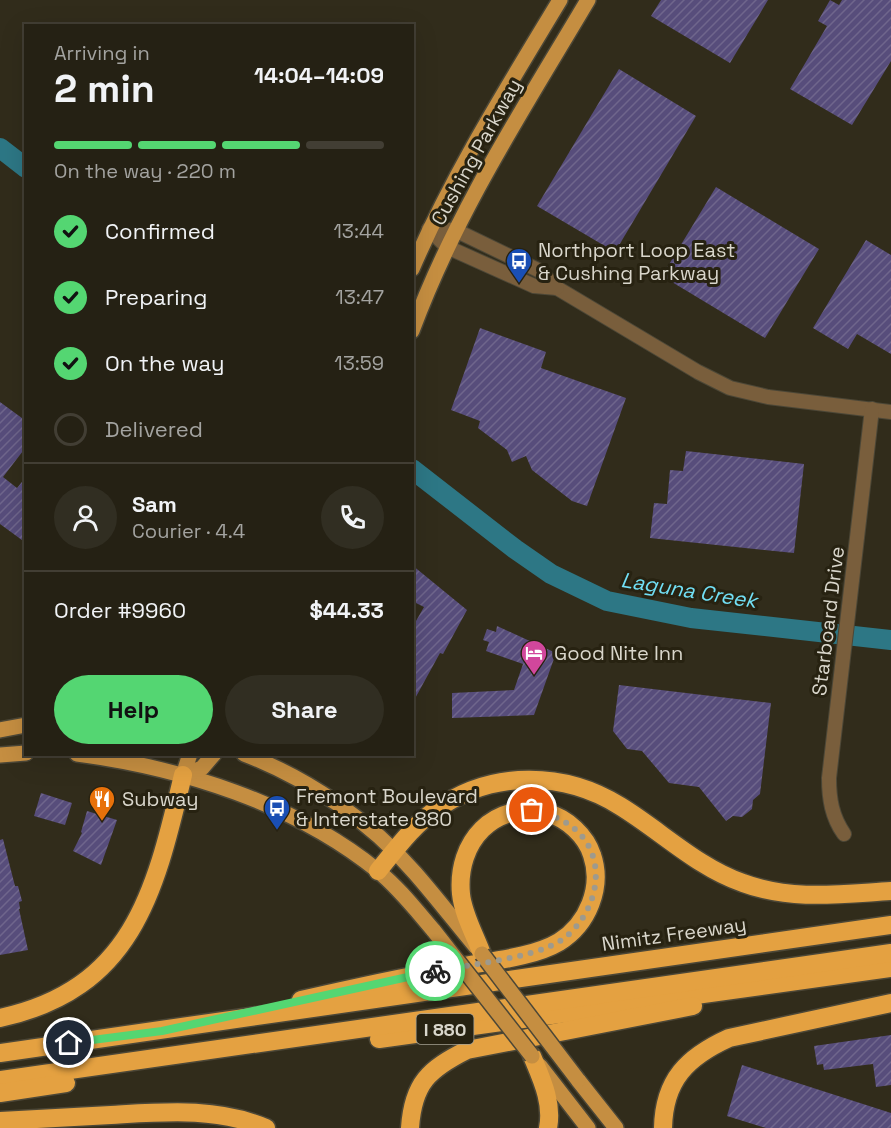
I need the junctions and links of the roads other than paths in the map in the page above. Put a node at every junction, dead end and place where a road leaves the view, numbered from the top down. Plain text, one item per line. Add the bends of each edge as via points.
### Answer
1 (560, 0) edge
2 (588, 0) edge
3 (429, 229) junction
4 (455, 230) junction
5 (447, 247) junction
6 (414, 264) edge
7 (557, 288) junction
8 (414, 326) edge
9 (872, 409) junction
10 (891, 412) edge
11 (24, 726) edge
12 (2, 731) edge
13 (24, 753) edge
14 (0, 755) edge
15 (89, 756) edge
16 (189, 756) edge
17 (212, 756) edge
18 (263, 758) edge
19 (183, 775) junction
20 (844, 834) dead end
21 (394, 851) junction
22 (378, 871) junction
23 (891, 891) edge
24 (459, 916) junction
25 (891, 925) edge
26 (891, 953) edge
27 (482, 954) joint
28 (891, 968) edge
29 (752, 987) junction
30 (891, 1003) edge
31 (0, 1018) edge
32 (162, 1031) junction
33 (0, 1053) edge
34 (532, 1056) joint
35 (0, 1080) edge
36 (552, 1090) junction
37 (0, 1093) edge
38 (0, 1121) edge
39 (266, 1128) edge
40 (410, 1128) edge
41 (548, 1128) edge
42 (588, 1128) edge
43 (616, 1128) edge
44 (663, 1128) edge

1 - 3 main road, Cushing Parkway via 461,167
2 - 4 main road, Cushing Parkway
3 - 4 street
3 - 5 street
3 - 6 main road, Cushing Parkway
4 - 5 main road, Cushing Parkway
4 - 7 street via 540,271
5 - 7 street via 534,286
5 - 8 main road, Cushing Parkway
7 - 9 street via 730,388 768,397
9 - 10 street
9 - 20 street, Starboard Drive via 829,778 831,809
11 - 12 main road
13 - 14 main road
15 - 19 main road
16 - 19 main road
17 - 19 main road via 201,768
18 - 21 main road via 325,795
19 - 22 main road via 285,814 334,840
19 - 31 highway via 144,906 114,954 72,991 47,1004
21 - 22 highway
21 - 23 highway via 435,810 459,795 490,783 524,778 572,784 597,793 708,867 770,892 804,895
21 - 24 main road
22 - 34 main road, bridge via 434,931
24 - 27 highway
24 - 32 highway via 464,856 484,826 500,817 516,810 551,814 578,832 589,846 596,878 588,909 566,936 543,949
25 - 32 highway, Nimitz Freeway / I 880
26 - 35 highway, I 880
27 - 43 main road, bridge
28 - 29 highway, I 880
29 - 37 highway, I 880
29 - 40 highway via 711,1002 468,1050 442,1063 424,1080 412,1104
30 - 44 highway via 729,1038 705,1049 670,1086
32 - 33 highway, Nimitz Freeway / I 880
34 - 36 highway
36 - 41 highway
36 - 42 main road
38 - 39 highway via 195,1112

